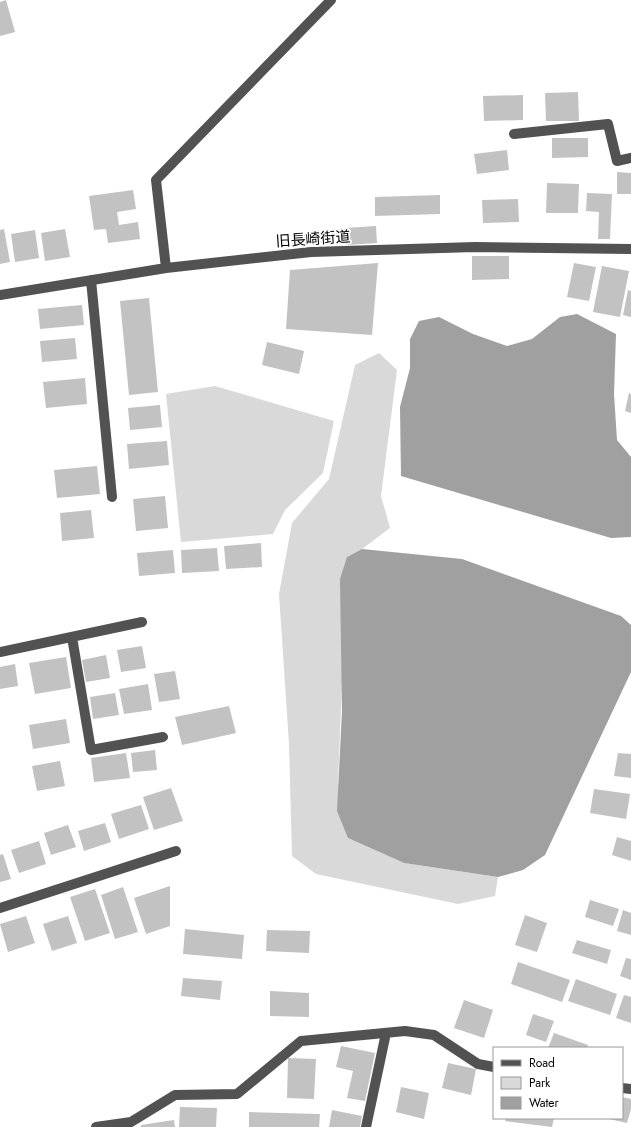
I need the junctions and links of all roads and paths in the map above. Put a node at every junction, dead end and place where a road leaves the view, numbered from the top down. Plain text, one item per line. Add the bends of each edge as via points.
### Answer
1 (331, 0) edge
2 (514, 134) dead end
3 (631, 158) edge
4 (631, 250) edge
5 (166, 268) junction
6 (91, 280) junction
7 (0, 295) edge
8 (112, 497) dead end
9 (142, 622) dead end
10 (72, 637) junction
11 (0, 652) edge
12 (163, 737) dead end
13 (176, 851) dead end
14 (0, 908) edge
15 (386, 1033) junction
16 (493, 1067) edge
17 (131, 1125) edge
18 (96, 1127) edge
19 (366, 1127) edge

1 - 5 street via 156,180
2 - 3 street via 608,124 617,161
4 - 5 street, 旧長崎街道 via 475,247 311,252
5 - 6 street, 旧長崎街道
6 - 7 street, 旧長崎街道
6 - 8 street
9 - 10 street
10 - 11 street
10 - 12 street via 91,750
13 - 14 street
15 - 16 street via 405,1031 434,1035 478,1064
15 - 17 street via 301,1041 236,1094 175,1095
15 - 19 street
17 - 18 street

